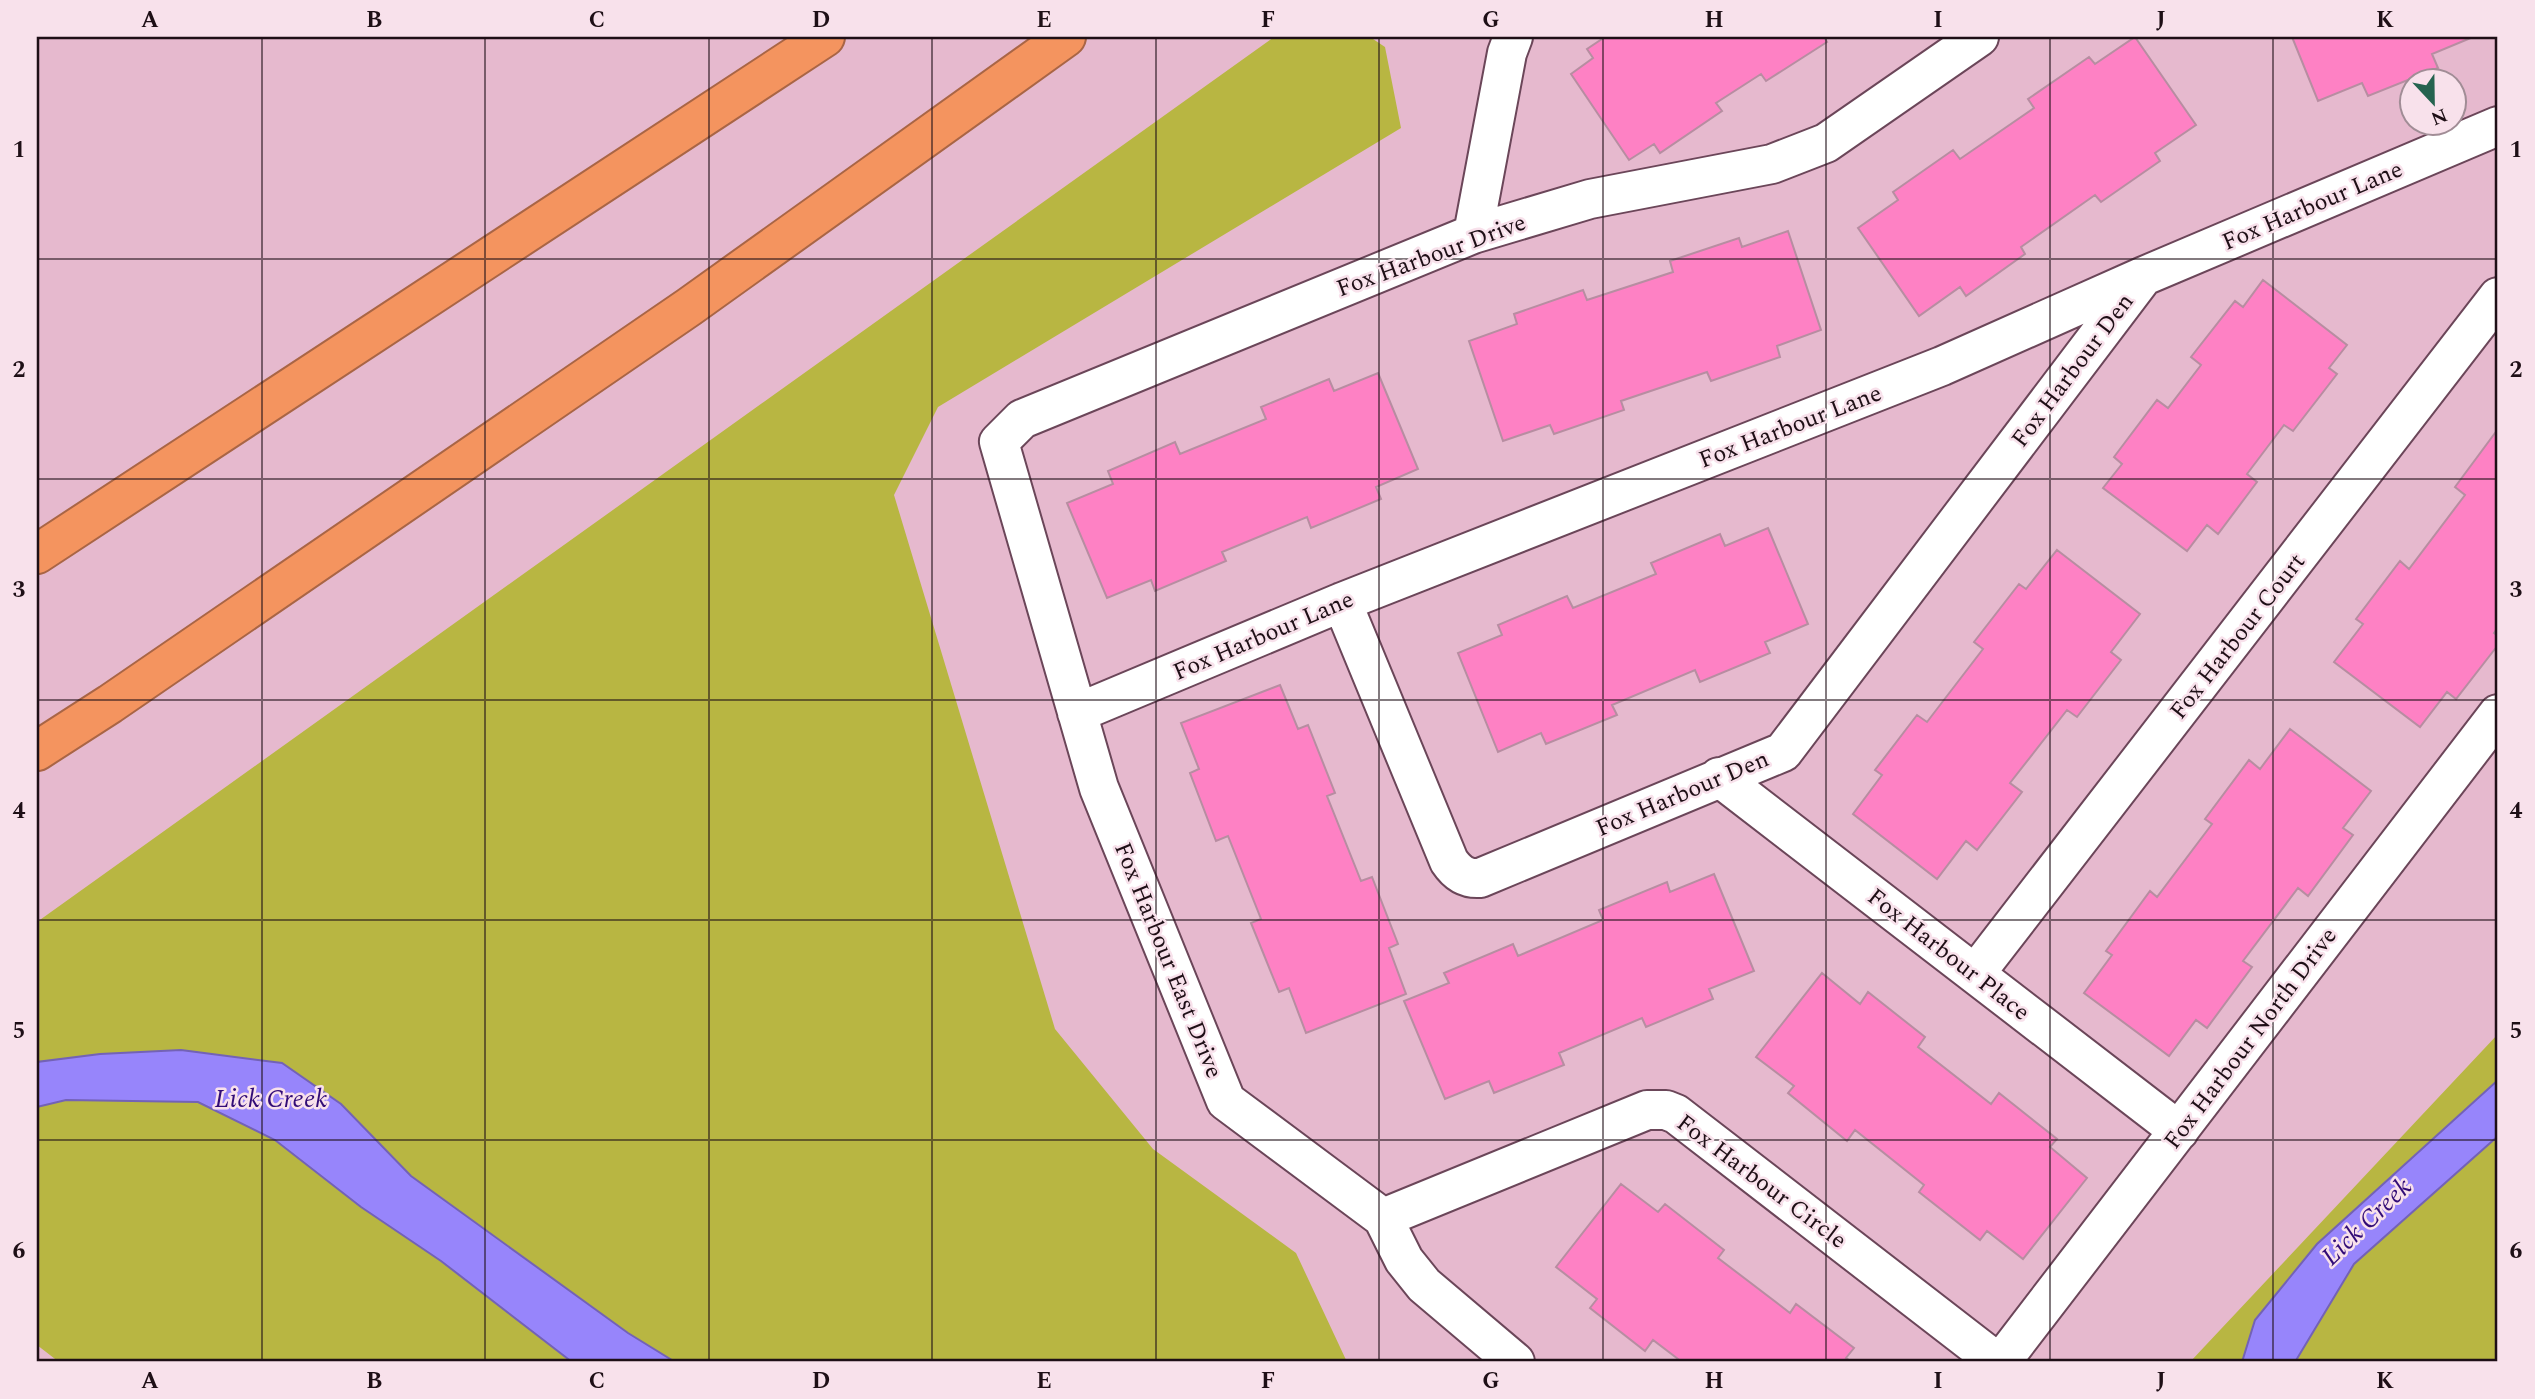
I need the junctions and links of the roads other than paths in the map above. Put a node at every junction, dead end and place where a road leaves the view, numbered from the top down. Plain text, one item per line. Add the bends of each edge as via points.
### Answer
1 (825, 37) edge
2 (1066, 37) edge
3 (1513, 37) edge
4 (1979, 37) edge
5 (2498, 127) edge
6 (1474, 234) junction
7 (2144, 276) junction
8 (2498, 297) edge
9 (999, 442) joint
10 (37, 554) edge
11 (1342, 602) junction
12 (110, 704) junction
13 (1077, 713) junction
14 (2498, 714) edge
15 (37, 751) edge
16 (37, 766) edge
17 (1719, 777) junction
18 (1975, 974) junction
19 (2179, 1131) junction
20 (1383, 1217) junction
21 (1515, 1362) edge
22 (1999, 1362) edge

1 - 10 highway
2 - 12 highway via 689,307
3 - 6 street
4 - 6 street, Fox Harbour Drive via 1826,143 1772,164 1590,199
5 - 7 street, Fox Harbour Lane
6 - 9 street, Fox Harbour Drive via 1021,419
7 - 11 street, Fox Harbour Lane via 1942,366
7 - 17 street, Fox Harbour Den via 1783,752
8 - 18 street, Fox Harbour Court
9 - 13 street, Fox Harbour East Drive
11 - 13 street, Fox Harbour Lane
11 - 17 street, Fox Harbour Den via 1449,862 1470,879
12 - 15 highway
12 - 16 highway
13 - 20 street, Fox Harbour East Drive via 1100,788 1226,1101
14 - 19 street, Fox Harbour North Drive
17 - 18 street, Fox Harbour Place
18 - 19 street, Fox Harbour Place
19 - 22 street, Fox Harbour North Drive
20 - 21 street, Fox Harbour East Drive via 1404,1260 1424,1285
20 - 22 street, Fox Harbour Circle via 1647,1110 1666,1110

